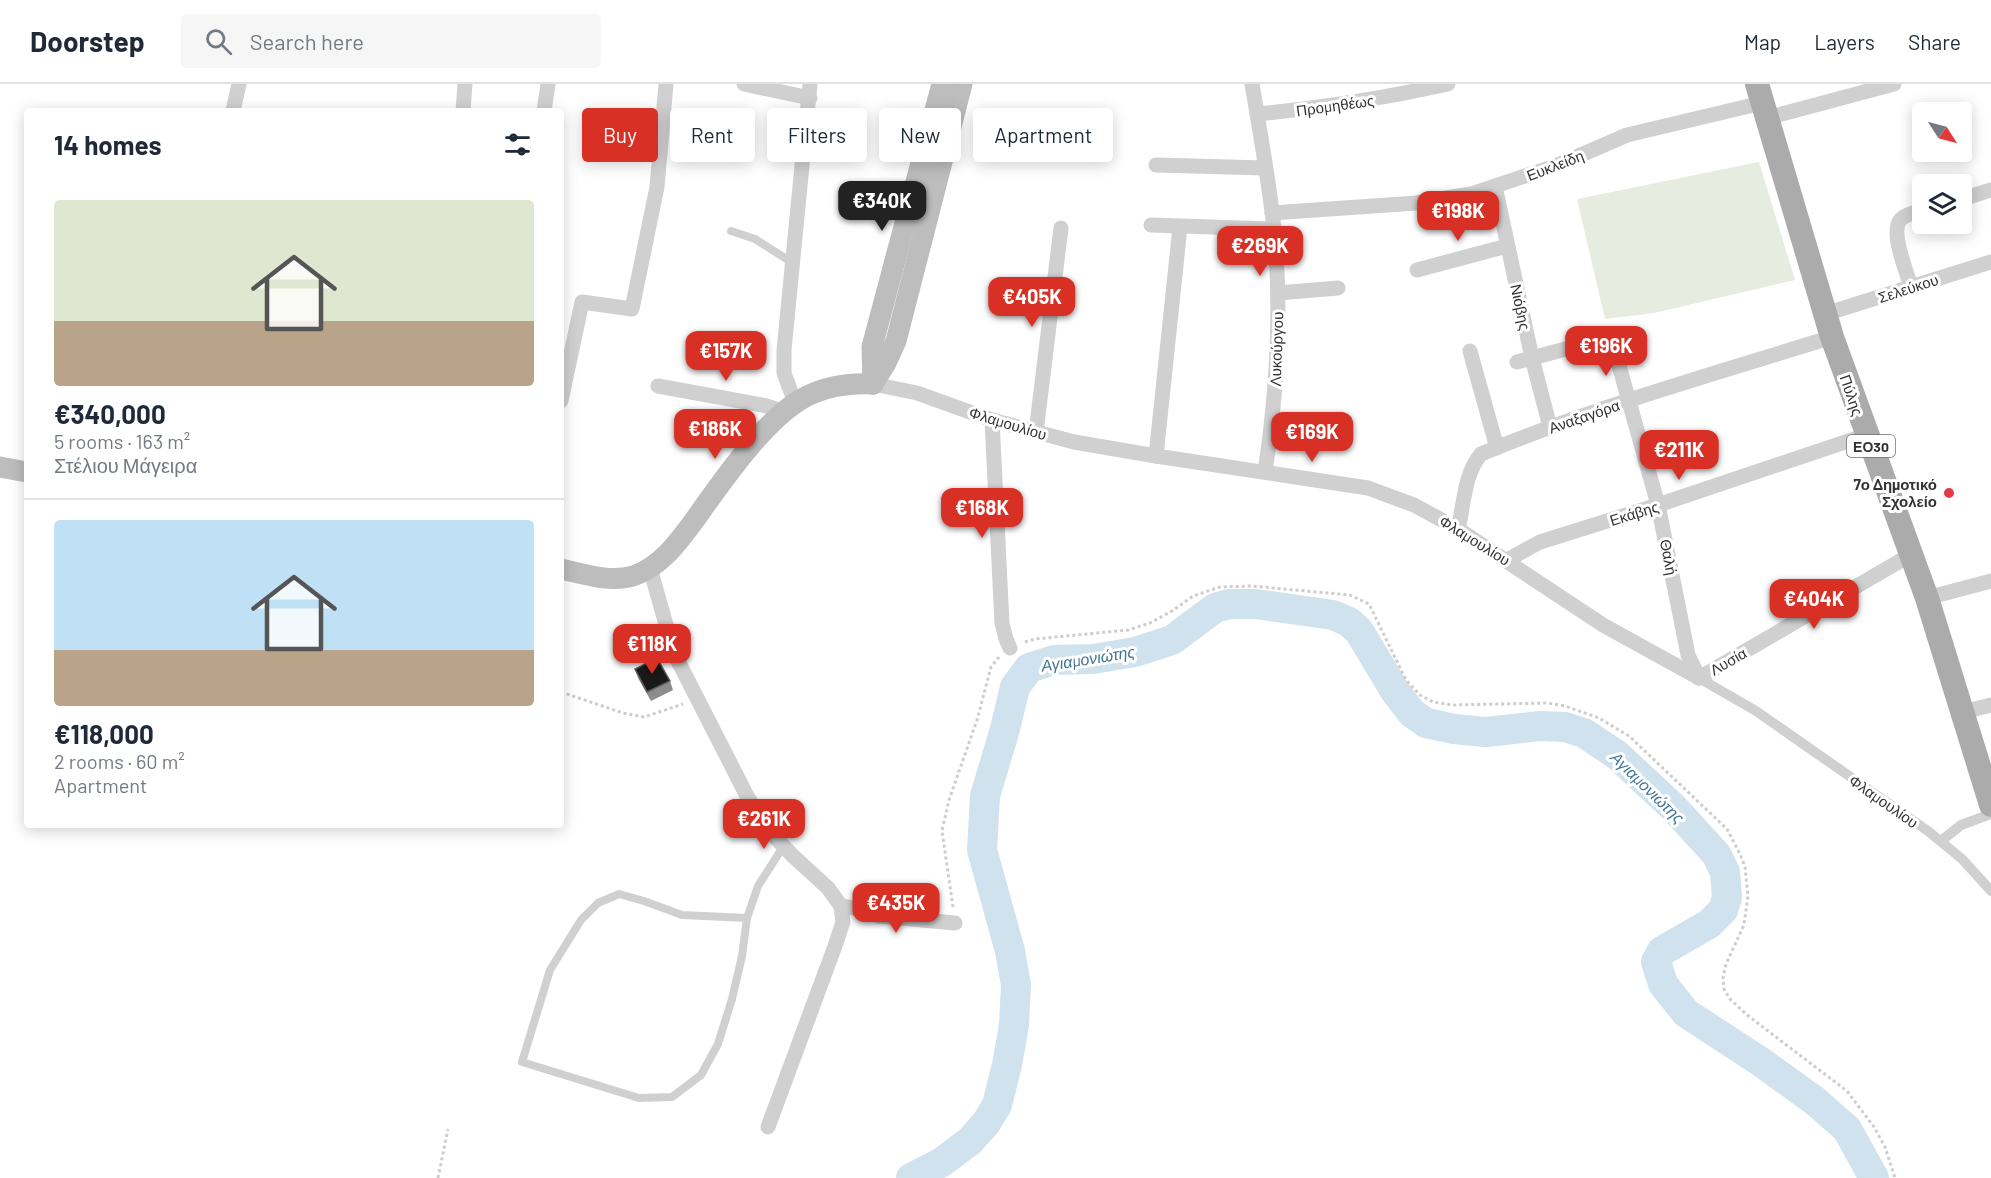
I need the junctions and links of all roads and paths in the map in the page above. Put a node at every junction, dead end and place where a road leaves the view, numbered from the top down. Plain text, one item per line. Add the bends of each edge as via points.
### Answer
1 (239, 84) edge
2 (465, 84) edge
3 (548, 84) edge
4 (666, 84) edge
5 (744, 84) edge
6 (942, 84) edge
7 (962, 84) edge
8 (1252, 84) edge
9 (1448, 84) edge
10 (1894, 84) edge
11 (810, 91) edge
12 (1762, 102) edge
13 (234, 108) edge
14 (463, 108) edge
15 (544, 108) edge
16 (1257, 114) junction
17 (1156, 165) dead end
18 (1265, 168) junction
19 (1495, 186) junction
20 (1991, 190) edge
21 (1972, 196) edge
22 (1272, 213) junction
23 (1912, 214) edge
24 (1151, 225) dead end
25 (1180, 227) junction
26 (1061, 228) dead end
27 (1274, 229) junction
28 (731, 231) dead end
29 (1507, 246) junction
30 (1991, 262) edge
31 (793, 263) junction
32 (1417, 270) dead end
33 (1911, 287) junction
34 (1338, 288) dead end
35 (1278, 293) junction
36 (1829, 325) junction
37 (1470, 351) dead end
38 (1525, 360) junction
39 (873, 384) junction
40 (658, 386) dead end
41 (564, 387) edge
42 (1630, 400) junction
43 (790, 408) junction
44 (992, 420) junction
45 (1551, 427) junction
46 (1036, 432) junction
47 (1866, 435) junction
48 (1497, 448) junction
49 (1156, 456) junction
50 (0, 467) edge
51 (24, 471) edge
52 (1265, 472) junction
53 (1658, 505) junction
54 (1458, 529) junction
55 (1912, 554) junction
56 (1507, 560) junction
57 (650, 568) junction
58 (564, 570) edge
59 (1991, 582) edge
60 (1927, 598) junction
61 (1010, 648) junction
62 (1699, 678) junction
63 (564, 693) edge
64 (696, 698) junction
65 (1991, 705) edge
66 (1963, 712) junction
67 (1991, 805) edge
68 (1991, 814) edge
69 (1941, 841) junction
70 (783, 847) junction
71 (1991, 891) edge
72 (841, 906) junction
73 (747, 918) junction
74 (956, 923) joint
75 (768, 1127) dead end
76 (448, 1129) dead end
77 (438, 1178) edge
78 (1895, 1178) edge

1 - 13 street
2 - 14 street
3 - 15 street
4 - 41 street via 657,187 632,309 582,302
5 - 11 street
6 - 39 main road via 872,347
7 - 39 main road via 896,341
8 - 16 street, Λυκούργου
9 - 16 street, Προμηθέως via 1318,108
10 - 12 street, Ευκλείδη
11 - 31 street
12 - 19 street, Ευκλείδη via 1627,135 1579,158
12 - 36 main road, Πύλης / ΕΟ30
16 - 18 street, Λυκούργου
17 - 18 street
18 - 22 street, Λυκούργου
19 - 22 street, Ευκλείδη via 1416,203
19 - 29 street, Νιόβης
20 - 21 street
22 - 27 street, Λυκούργου
23 - 33 street via 1902,218 1897,237
24 - 25 street
25 - 27 street
25 - 49 street
26 - 46 street
27 - 35 street, Λυκούργου
28 - 31 lane via 755,239
29 - 32 street
29 - 38 street, Νιόβης
30 - 33 street, Σελεύκου
31 - 43 street via 784,363
33 - 36 street, Σελεύκου
34 - 35 street
35 - 52 street, Λυκούργου via 1272,426
36 - 42 street, Αναξαγόρα
36 - 47 main road, Πύλης / ΕΟ30
37 - 48 street
38 - 42 street, Θαλή via 1609,340
38 - 45 street, Νιόβης
39 - 43 main road via 834,387
39 - 44 street, Φλαμουλίου via 918,393
40 - 43 street
42 - 45 street, Αναξαγόρα
42 - 53 street, Θαλή
43 - 57 main road via 772,423 674,546
44 - 46 street, Φλαμουλίου
44 - 61 street via 1002,623
45 - 48 street, Αναξαγόρα
46 - 49 street, Φλαμουλίου
47 - 53 street, Εκάβης
47 - 55 main road, Πύλης / ΕΟ30
48 - 54 street, Αναξαγόρα via 1480,454 1473,463
49 - 52 street, Φλαμουλίου
50 - 51 main road
52 - 54 street, Φλαμουλίου via 1368,488 1422,508
53 - 56 street, Εκάβης via 1540,542
53 - 62 street, Θαλή via 1688,655
54 - 56 street, Φλαμουλίου
55 - 60 main road, Πύλης / ΕΟ30
55 - 62 street, Λυσία
56 - 62 street, Φλαμουλίου via 1603,625
57 - 58 main road via 616,579
57 - 64 street via 668,636
59 - 60 street
60 - 66 main road, Πύλης / ΕΟ30
61 - 74 path via 991,667 942,831
61 - 78 path via 1035,639 1139,627 1220,587 1350,595 1369,604 1406,680 1433,702 1547,703 1582,711 1614,726 1727,829 1740,854 1748,896 1744,925 1723,978 1730,999 1847,1091 1874,1127
62 - 69 street, Φλαμουλίου via 1756,711
63 - 64 path via 644,717
64 - 70 street via 747,796
65 - 66 street
66 - 67 main road, Πύλης / ΕΟ30
68 - 69 street via 1960,825
69 - 71 street, Φλαμουλίου
70 - 72 street via 828,888
70 - 73 lane via 758,886
72 - 74 street via 879,916
72 - 75 street via 843,921
73 - 73 lane via 742,956 718,1044 701,1075 672,1097 639,1098 522,1062 550,970 581,920 598,903 619,894 682,915
76 - 77 path

